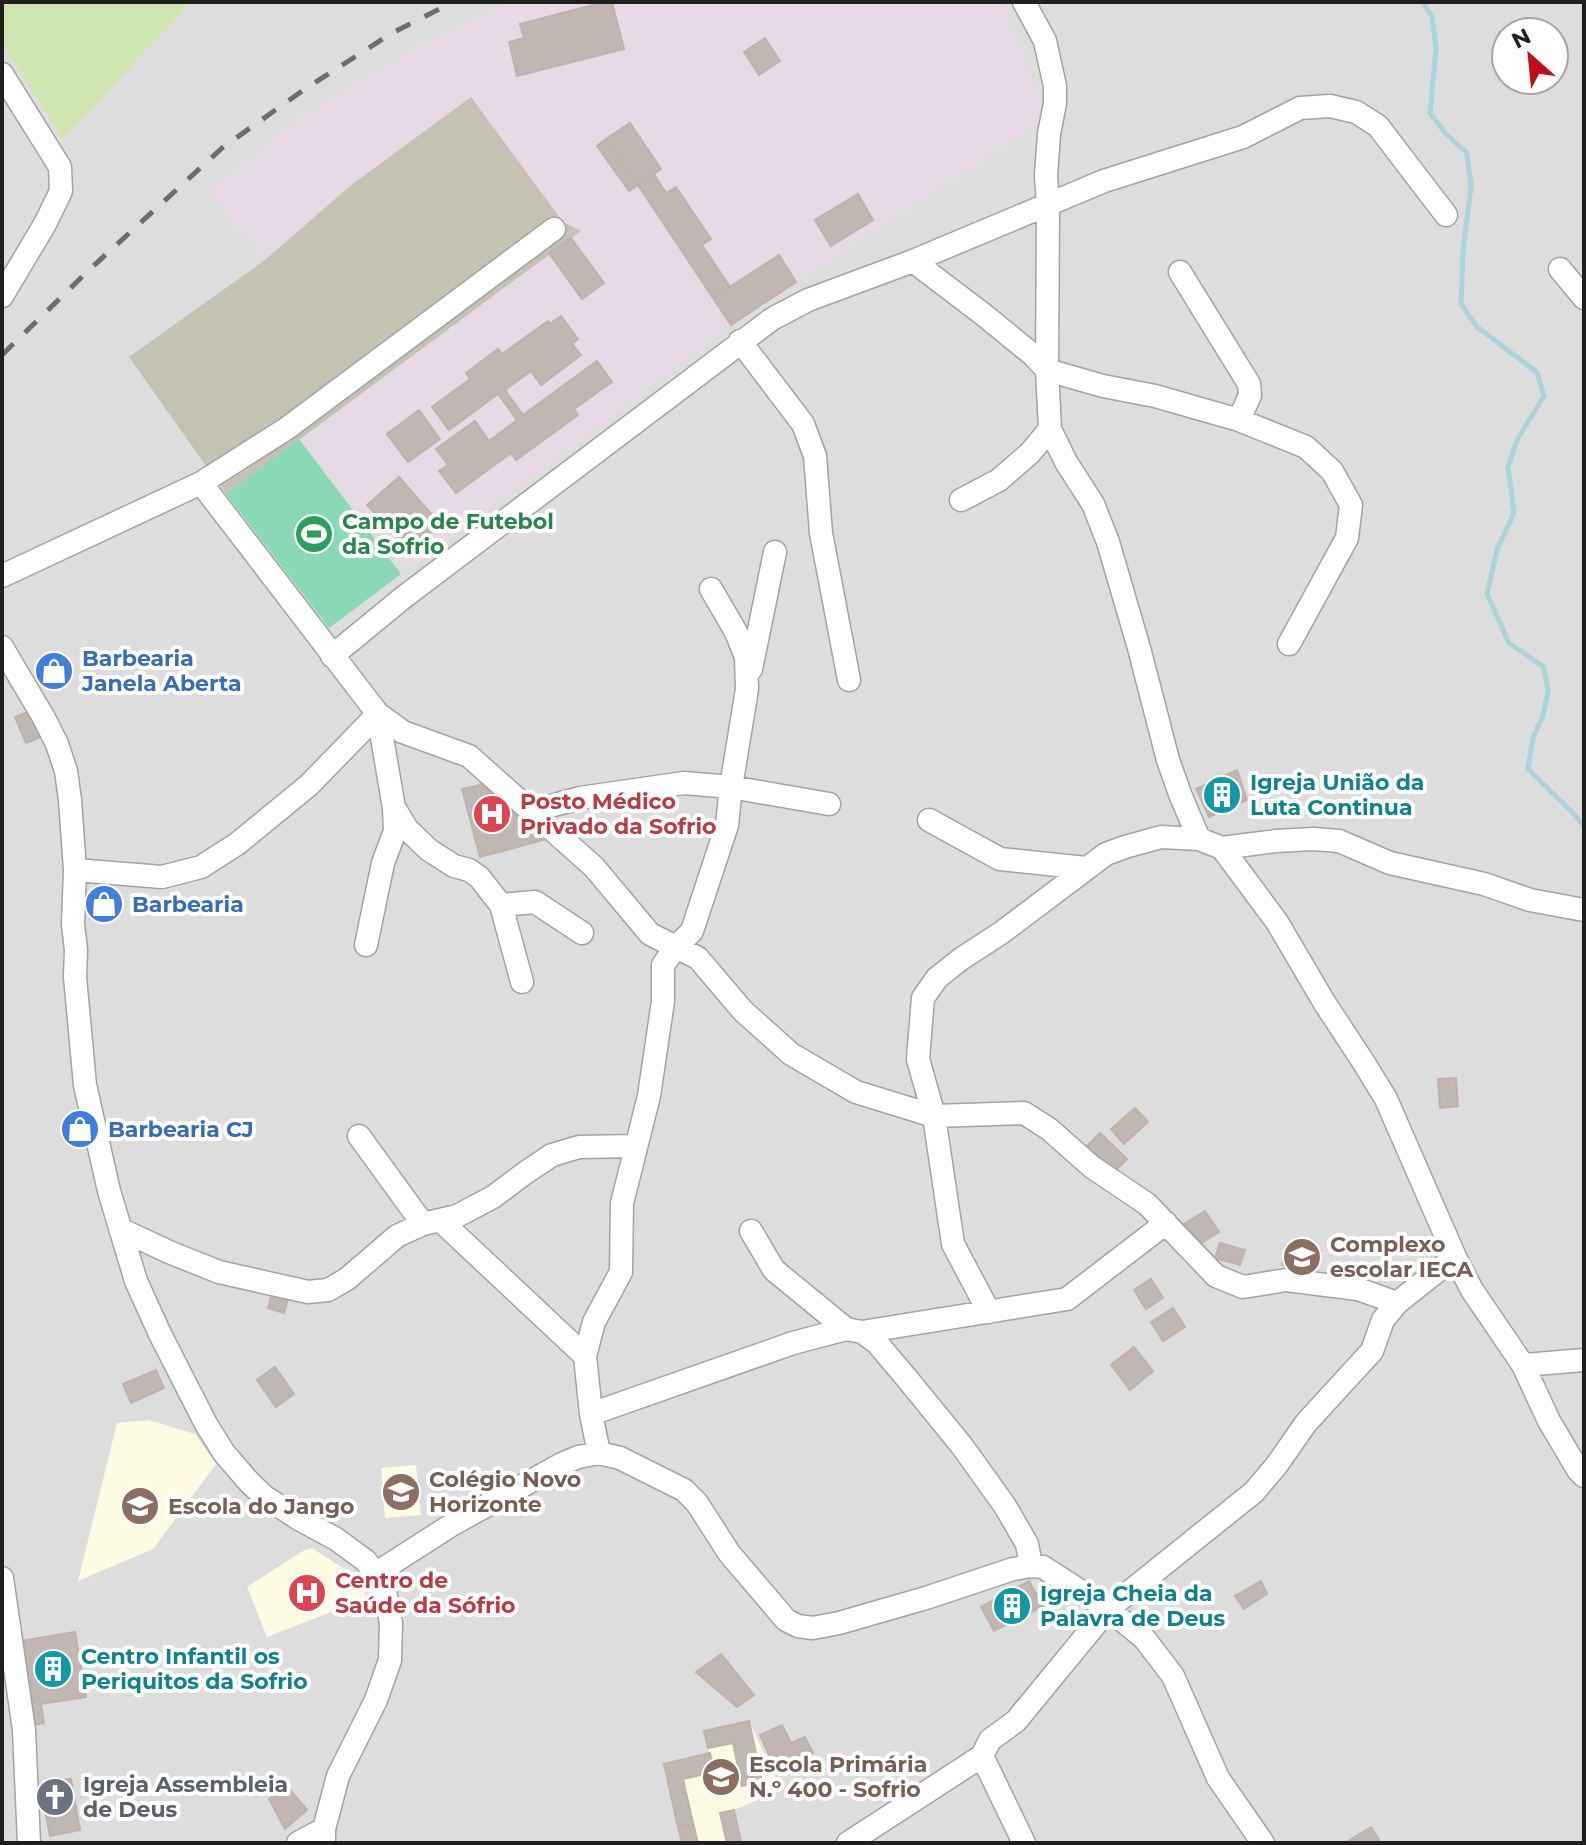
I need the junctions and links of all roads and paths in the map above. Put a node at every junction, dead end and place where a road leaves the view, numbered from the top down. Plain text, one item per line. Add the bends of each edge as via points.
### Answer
1 (1024, 2) edge
2 (2, 74) edge
3 (1048, 205) junction
4 (1446, 215) dead end
5 (554, 229) dead end
6 (913, 261) junction
7 (1560, 269) dead end
8 (1180, 272) dead end
9 (2, 296) edge
10 (1584, 298) edge
11 (740, 341) junction
12 (1047, 370) junction
13 (1239, 420) junction
14 (1050, 429) junction
15 (201, 483) junction
16 (961, 500) dead end
17 (775, 552) dead end
18 (2, 576) edge
19 (711, 589) dead end
20 (1289, 644) dead end
21 (2, 647) edge
22 (332, 656) junction
23 (849, 680) dead end
24 (747, 689) junction
25 (378, 714) junction
26 (731, 787) junction
27 (829, 804) dead end
28 (394, 808) junction
29 (532, 811) junction
30 (929, 820) dead end
31 (1199, 839) junction
32 (1222, 848) junction
33 (1086, 868) junction
34 (75, 870) junction
35 (501, 905) junction
36 (1584, 910) edge
37 (582, 933) dead end
38 (366, 945) dead end
39 (676, 947) junction
40 (522, 982) dead end
41 (934, 1116) junction
42 (359, 1136) dead end
43 (636, 1146) junction
44 (432, 1223) junction
45 (1166, 1223) junction
46 (120, 1229) junction
47 (751, 1231) dead end
48 (1455, 1257) junction
49 (1397, 1303) junction
50 (989, 1312) junction
51 (854, 1331) junction
52 (585, 1356) junction
53 (1584, 1360) edge
54 (1523, 1365) junction
55 (591, 1414) junction
56 (599, 1453) junction
57 (1584, 1476) edge
58 (1031, 1566) junction
59 (375, 1574) junction
60 (2, 1578) edge
61 (1108, 1609) junction
62 (10, 1683) edge
63 (982, 1756) junction
64 (324, 1836) edge
65 (29, 1843) edge
66 (298, 1843) edge
67 (848, 1843) edge
68 (1024, 1843) edge
69 (1263, 1843) edge

1 - 3 street via 1045,41 1055,86
2 - 9 street via 60,167 61,191
3 - 4 street via 1104,181 1243,137 1300,108 1330,106 1356,112 1378,126
3 - 6 street
3 - 12 street
5 - 15 street via 286,429
6 - 11 street via 808,300
6 - 12 street
7 - 10 street
8 - 13 street via 1249,384
11 - 22 street
11 - 23 street via 803,424 815,456 821,533
12 - 13 street
12 - 14 street
13 - 20 street via 1306,447 1332,471 1351,505 1347,538
14 - 16 street via 999,480
14 - 31 street via 1093,504 1108,542 1168,760
15 - 18 street
15 - 22 street
17 - 24 street
19 - 24 street via 746,657
21 - 34 street via 44,718 66,771
22 - 25 street
24 - 26 street
25 - 28 street
25 - 29 street via 403,732 469,756
25 - 34 street via 309,785 201,867 162,877
26 - 27 street
26 - 29 street via 684,783 580,798
26 - 39 street via 727,825 692,931
28 - 35 street via 429,850 479,877
28 - 38 street via 395,831
29 - 39 street via 594,867 650,934
30 - 33 street via 1000,859
31 - 32 street
31 - 33 street via 1161,837 1106,854
32 - 36 street via 1339,841 1390,863
32 - 48 street via 1277,922 1386,1099
33 - 41 street via 937,978 923,998 918,1059
34 - 46 street via 75,977 85,1085
35 - 37 street via 535,902
35 - 40 street
39 - 41 street via 698,958 743,1011 791,1054 856,1092
39 - 43 street via 663,965 649,1096
41 - 45 street via 1024,1113
41 - 50 street via 953,1244
42 - 44 street
43 - 44 street via 579,1147 552,1155 493,1197
43 - 52 street via 622,1203 621,1272 594,1322
44 - 46 street via 397,1236 328,1290 308,1292 219,1272
44 - 52 street
45 - 49 street via 1216,1276 1243,1287 1286,1280 1358,1289
45 - 50 street via 1067,1299
46 - 59 street via 160,1334 224,1453 265,1497 336,1539
47 - 51 street via 774,1270
48 - 49 street
48 - 54 street
49 - 61 street via 1383,1320 1372,1351 1306,1423 1254,1492
50 - 51 street
51 - 55 street via 793,1343
51 - 58 street via 877,1343 962,1446 1027,1544
52 - 55 street
53 - 54 street
54 - 57 street via 1549,1421
55 - 56 street
56 - 58 street via 684,1490 729,1553 786,1620 798,1626 839,1623
56 - 59 street via 562,1464
58 - 61 street via 1043,1567
59 - 64 street via 391,1623 390,1660 338,1776
60 - 62 street
61 - 63 street via 1016,1721 990,1740
61 - 69 street via 1144,1638 1173,1676 1218,1778
62 - 65 street via 24,1730
63 - 67 street
63 - 68 street
64 - 66 street

